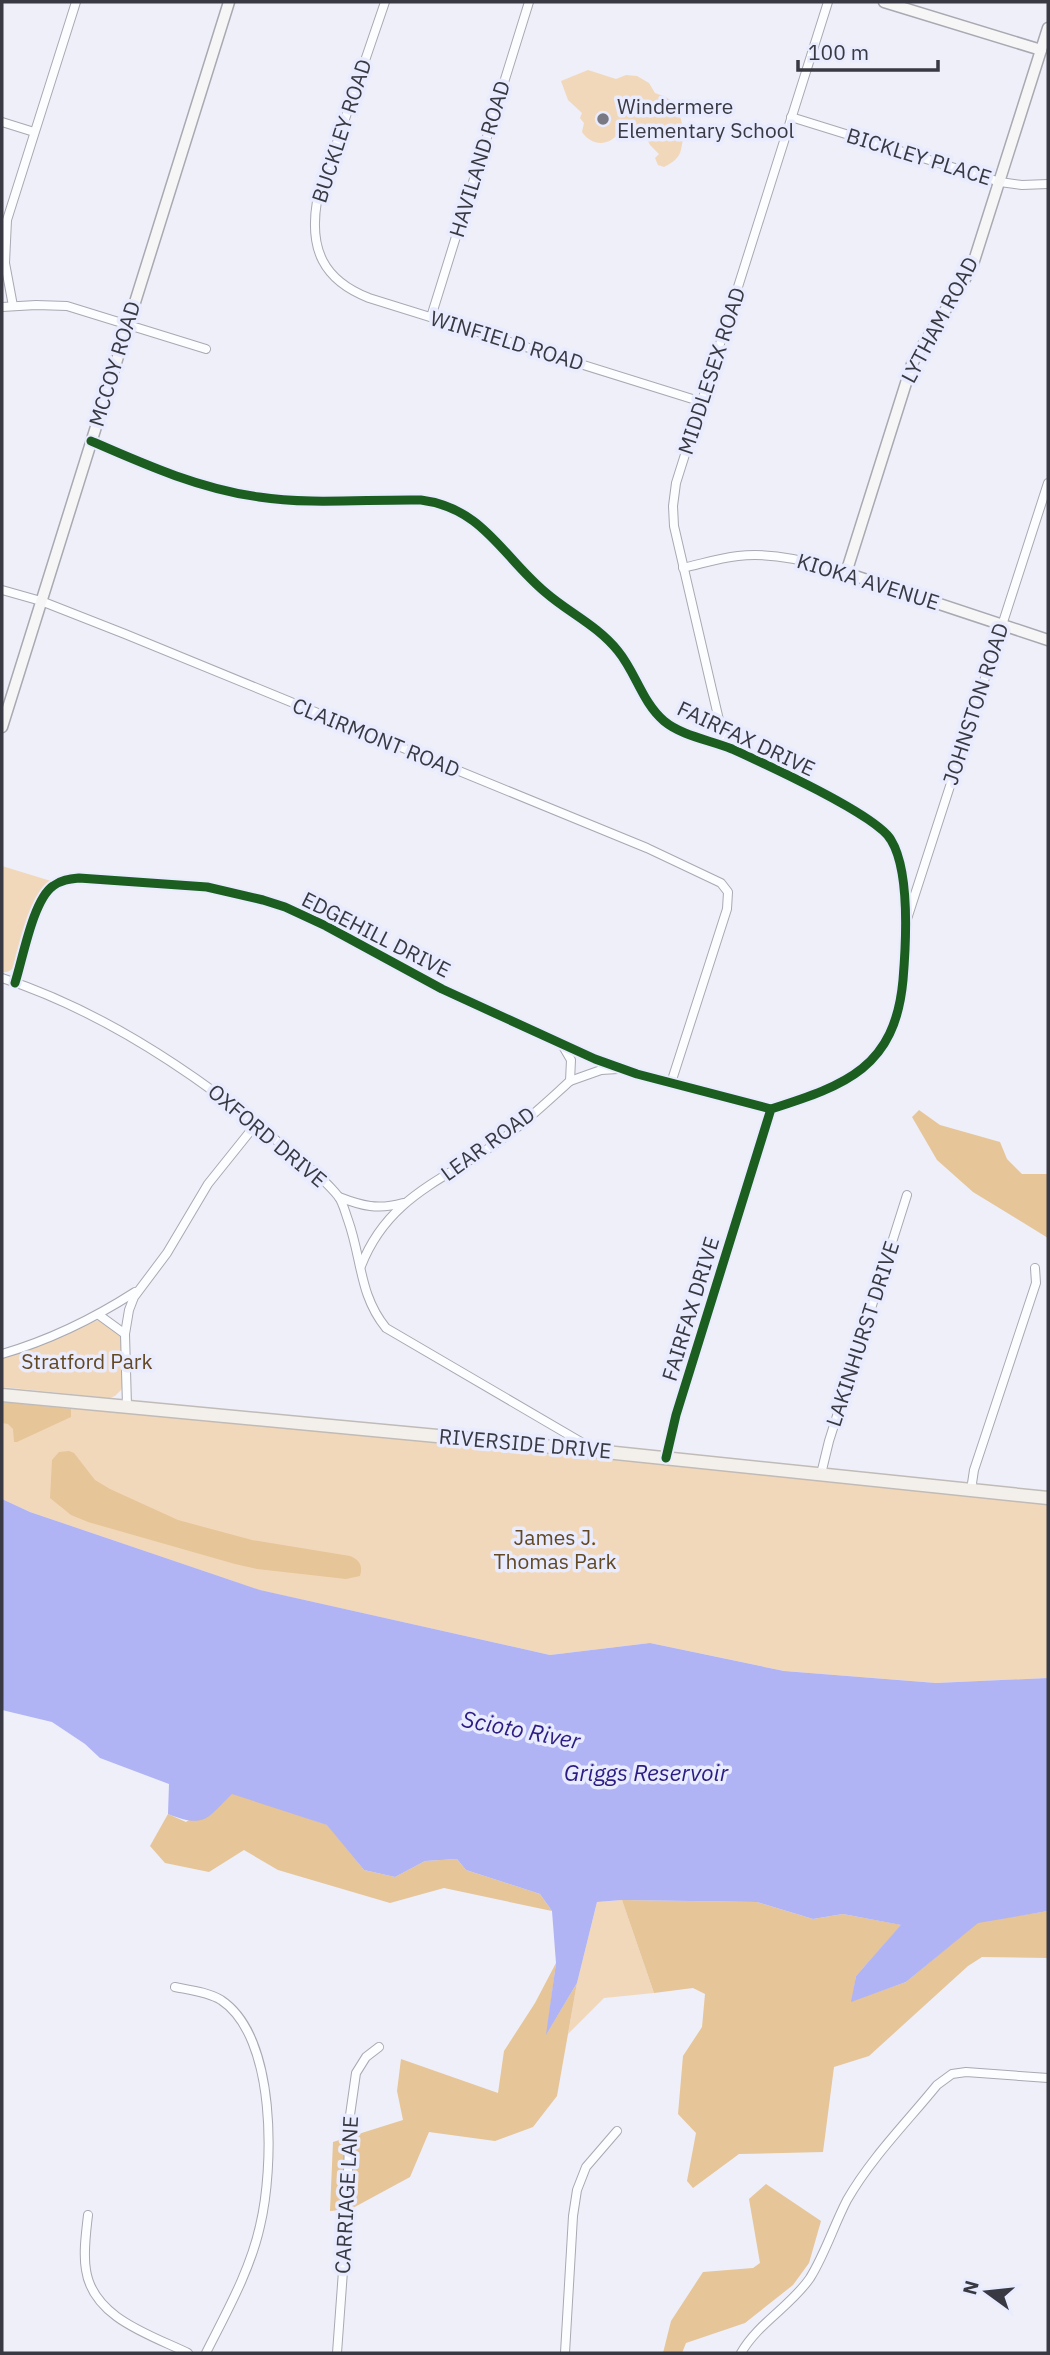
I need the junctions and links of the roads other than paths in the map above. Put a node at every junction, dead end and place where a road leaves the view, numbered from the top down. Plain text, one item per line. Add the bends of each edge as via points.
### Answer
1 (76, 2) edge
2 (229, 2) edge
3 (385, 2) edge
4 (529, 2) edge
5 (828, 2) edge
6 (884, 2) edge
7 (1048, 27) edge
8 (1041, 50) junction
9 (791, 117) junction
10 (2, 122) edge
11 (34, 132) junction
12 (1000, 182) junction
13 (1048, 184) edge
14 (323, 261) joint
15 (13, 306) junction
16 (2, 307) edge
17 (431, 317) junction
18 (127, 324) junction
19 (206, 349) dead end
20 (702, 402) junction
21 (91, 441) junction
22 (1048, 483) edge
23 (1046, 496) edge
24 (683, 568) junction
25 (846, 573) junction
26 (2, 590) edge
27 (41, 601) junction
28 (1002, 625) junction
29 (1048, 640) edge
30 (2, 727) edge
31 (724, 746) junction
32 (905, 925) junction
33 (2, 978) edge
34 (15, 983) junction
35 (561, 1045) junction
36 (622, 1069) junction
37 (570, 1081) junction
38 (671, 1083) junction
39 (771, 1109) junction
40 (256, 1124) junction
41 (907, 1195) dead end
42 (339, 1197) junction
43 (403, 1203) junction
44 (1035, 1268) dead end
45 (360, 1269) junction
46 (141, 1288) junction
47 (99, 1315) junction
48 (125, 1334) junction
49 (2, 1354) edge
50 (2, 1395) edge
51 (127, 1406) junction
52 (596, 1451) junction
53 (666, 1458) junction
54 (821, 1474) junction
55 (971, 1490) junction
56 (1048, 1498) edge
57 (175, 1987) dead end
58 (379, 2047) dead end
59 (1048, 2078) edge
60 (617, 2131) dead end
61 (89, 2215) dead end
62 (188, 2353) edge
63 (206, 2353) edge
64 (337, 2353) edge
65 (565, 2353) edge
66 (741, 2353) edge

1 - 11 street
2 - 18 street, MCCOY ROAD
3 - 14 street, BUCKLEY ROAD via 317,201 314,232
4 - 17 street, HAVILAND ROAD
5 - 9 street, MIDDLESEX ROAD
6 - 8 street
7 - 8 street, LYTHAM ROAD
8 - 12 street, LYTHAM ROAD
9 - 12 street, BICKLEY PLACE
9 - 20 street, MIDDLESEX ROAD
10 - 11 street
11 - 15 street via 5,237
12 - 13 street, BICKLEY PLACE
12 - 25 street, LYTHAM ROAD via 967,276 912,364
14 - 17 street, WINFIELD ROAD via 336,279 355,292
15 - 16 street
15 - 18 street via 66,306
17 - 20 street, WINFIELD ROAD
18 - 19 street
18 - 21 street, MCCOY ROAD
20 - 24 street, MIDDLESEX ROAD via 673,506
21 - 27 street, MCCOY ROAD
21 - 31 street, FAIRFAX DRIVE via 173,476 248,495 421,500 454,509 488,531 537,585 610,641 624,657 647,702 666,723
22 - 23 street, JOHNSTON ROAD
23 - 28 street, JOHNSTON ROAD
24 - 25 street, KIOKA AVENUE via 759,555
24 - 31 street, MIDDLESEX ROAD
25 - 28 street, KIOKA AVENUE
26 - 27 street, CLAIRMONT ROAD
27 - 30 street, MCCOY ROAD
27 - 38 street, CLAIRMONT ROAD via 647,848 721,883 728,892 727,909
28 - 29 street, KIOKA AVENUE
28 - 32 street, JOHNSTON ROAD
31 - 32 street, FAIRFAX DRIVE via 883,830 901,865
32 - 39 street, FAIRFAX DRIVE via 899,1011 882,1048 837,1086
33 - 34 street, OXFORD DRIVE
34 - 35 street, EDGEHILL DRIVE via 42,900 51,887 64,880 207,887 285,907
34 - 40 street, OXFORD DRIVE via 122,1033 188,1073
35 - 36 street, EDGEHILL DRIVE
35 - 37 street via 571,1060
36 - 37 street, LEAR ROAD via 601,1070
36 - 38 street, EDGEHILL DRIVE
37 - 43 street, LEAR ROAD via 505,1137
38 - 39 street, EDGEHILL DRIVE
39 - 53 street, FAIRFAX DRIVE
40 - 42 street, OXFORD DRIVE
40 - 46 street via 208,1184
41 - 54 street, LAKINHURST DRIVE
42 - 43 street, LEAR ROAD via 386,1208
42 - 45 street, OXFORD DRIVE
43 - 45 street, LEAR ROAD via 378,1232
44 - 55 street via 1036,1283
45 - 52 street, OXFORD DRIVE via 366,1295 386,1328
46 - 47 street
46 - 48 street via 129,1310
47 - 48 street
47 - 49 street
48 - 51 street
50 - 51 main road, RIVERSIDE DRIVE
51 - 52 main road, RIVERSIDE DRIVE
52 - 53 main road, RIVERSIDE DRIVE
53 - 54 main road, RIVERSIDE DRIVE
54 - 55 main road, RIVERSIDE DRIVE
55 - 56 main road, RIVERSIDE DRIVE
57 - 63 street via 219,1998 244,2023 262,2079 268,2123 270,2149 260,2227
58 - 64 street, CARRIAGE LANE via 356,2073 350,2115
59 - 66 street via 966,2072 952,2074 937,2085 863,2176 809,2279
60 - 65 street via 586,2167 576,2190
61 - 62 street via 85,2267 100,2301 125,2322

